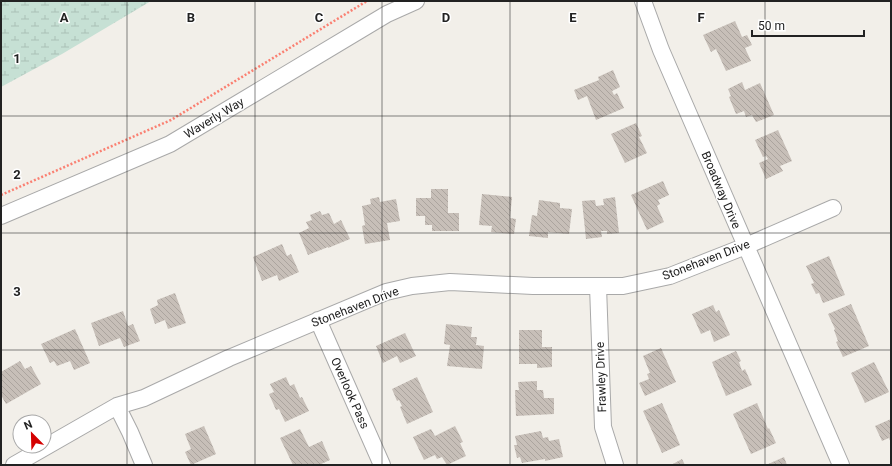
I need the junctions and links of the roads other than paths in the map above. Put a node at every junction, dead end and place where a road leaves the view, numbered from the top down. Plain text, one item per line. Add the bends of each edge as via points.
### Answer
1 (416, 1) edge
2 (643, 1) edge
3 (832, 208) dead end
4 (1, 216) edge
5 (746, 246) junction
6 (598, 286) junction
7 (318, 320) junction
8 (117, 406) junction
9 (14, 465) edge
10 (144, 465) edge
11 (382, 465) edge
12 (615, 465) edge
13 (841, 465) edge

1 - 4 street, Waverly Way via 387,14 170,144
2 - 5 street, Broadway Drive via 660,50
3 - 5 street, Stonehaven Drive
5 - 6 street, Stonehaven Drive via 670,276 624,286
5 - 13 street, Broadway Drive
6 - 7 street, Stonehaven Drive via 432,283 386,292
6 - 12 street, Frawley Drive via 603,427
7 - 8 street, Stonehaven Drive via 144,398
7 - 11 street, Overlook Pass
8 - 9 street, Stonehaven Drive
8 - 10 street

